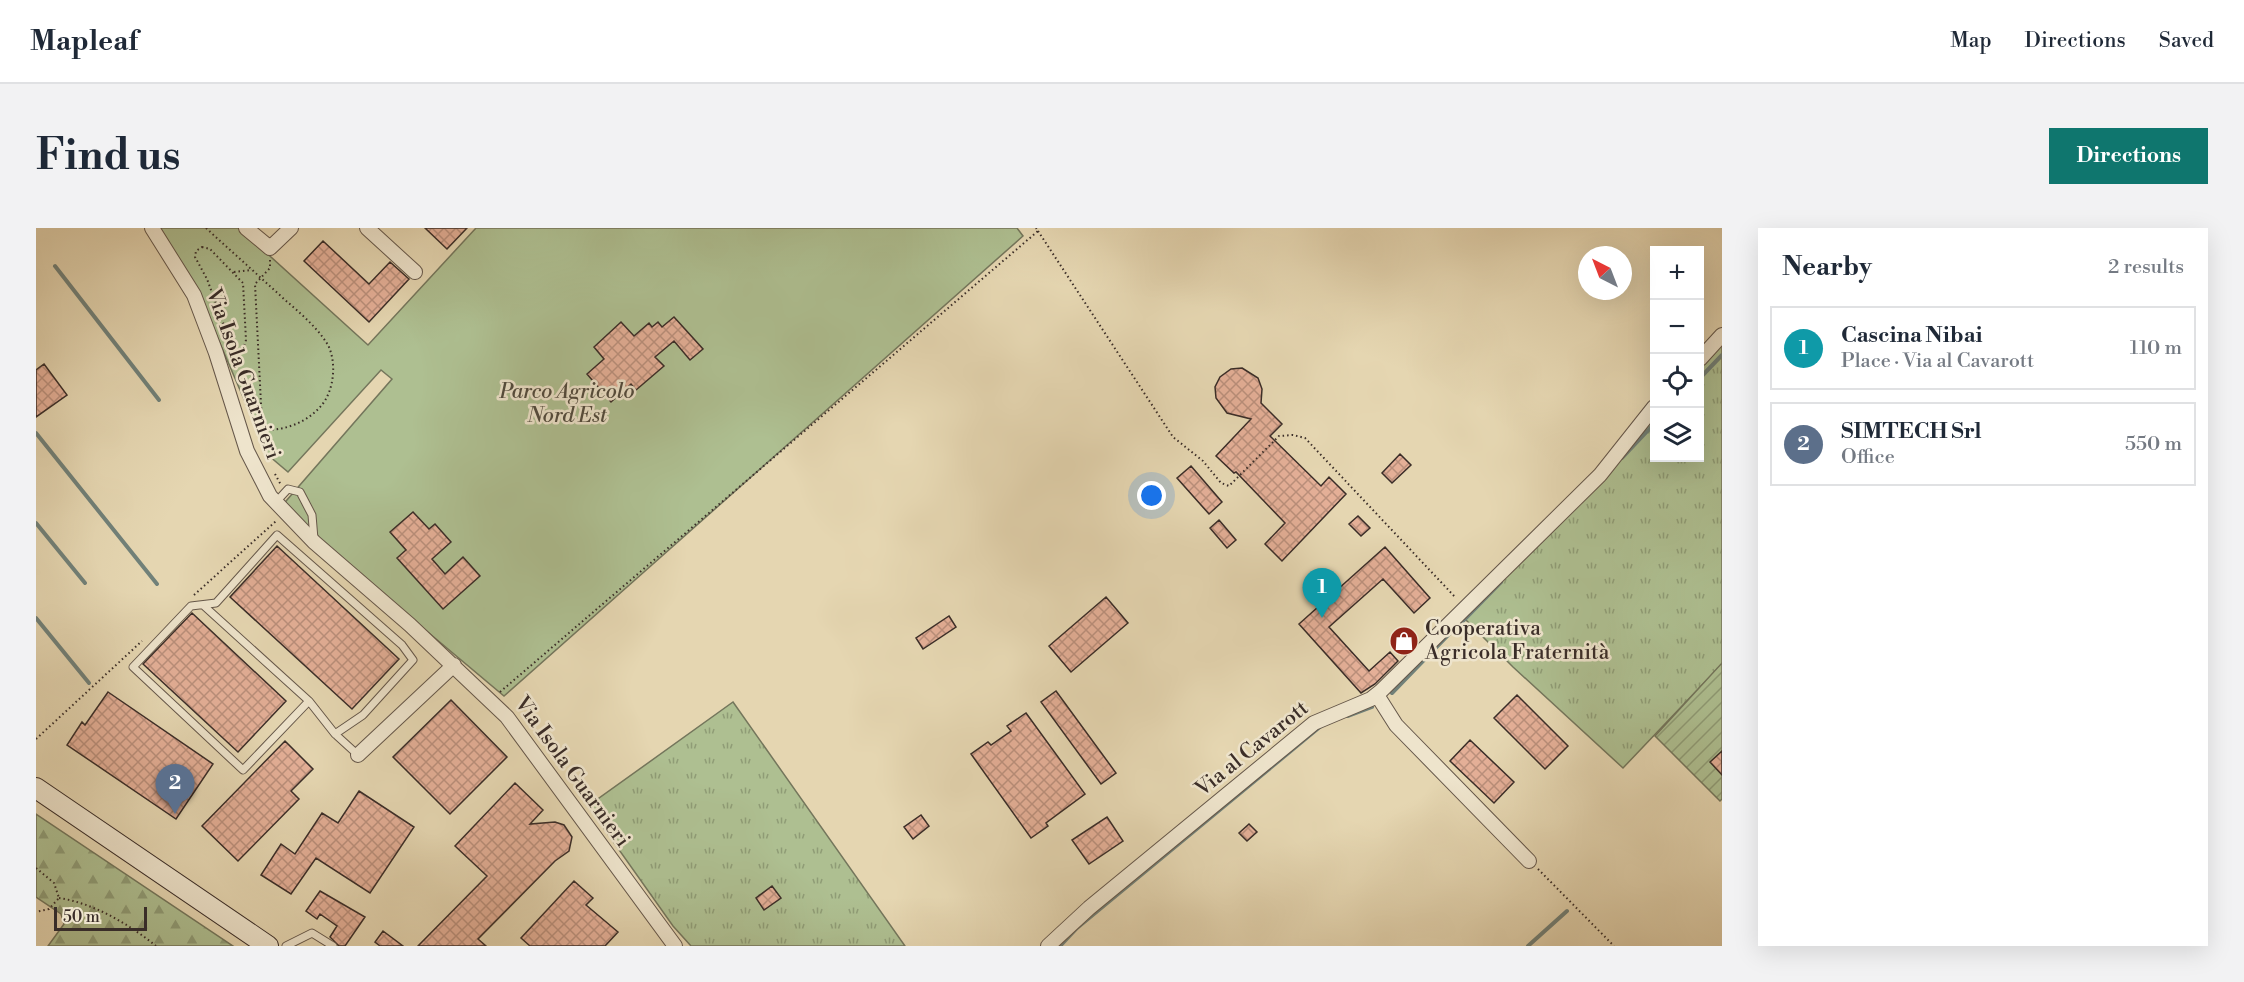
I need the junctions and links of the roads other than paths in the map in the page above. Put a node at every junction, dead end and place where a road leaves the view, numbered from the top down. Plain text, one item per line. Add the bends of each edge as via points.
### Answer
1 (152, 228) edge
2 (246, 228) edge
3 (291, 228) edge
4 (367, 228) edge
5 (415, 272) dead end
6 (1722, 335) edge
7 (1704, 354) edge
8 (1653, 408) edge
9 (275, 503) junction
10 (314, 542) junction
11 (203, 605) junction
12 (454, 665) junction
13 (1377, 695) junction
14 (309, 701) junction
15 (335, 734) junction
16 (358, 755) joint
17 (36, 788) edge
18 (1529, 861) road end
19 (268, 946) edge
20 (286, 946) edge
21 (333, 946) edge
22 (675, 946) edge
23 (1048, 946) edge

1 - 9 street, Via Isola Guarnieri via 194,295 251,461
2 - 3 street via 270,248
4 - 5 street
6 - 7 street
8 - 13 street, Via al Cavarott via 1600,475
9 - 10 street, Via Isola Guarnieri
9 - 10 lane via 288,489 300,492 312,515
10 - 12 street, Via Isola Guarnieri
11 - 14 lane
11 - 14 lane via 191,606 133,667 243,770
11 - 15 lane via 216,603 277,535 402,645 413,660 363,715
12 - 16 street
12 - 22 street, Via Isola Guarnieri via 521,734
13 - 18 street via 1396,725
13 - 23 street, Via al Cavarott via 1314,723
14 - 15 lane
15 - 16 lane
17 - 19 main road
20 - 21 lane via 312,933

